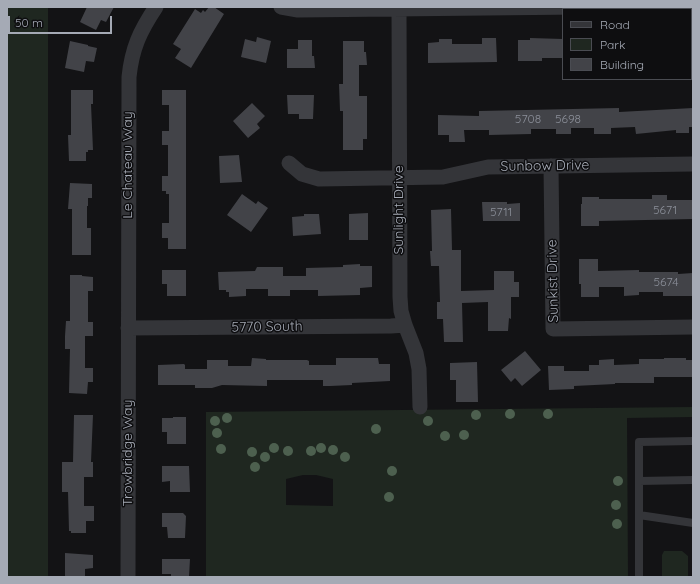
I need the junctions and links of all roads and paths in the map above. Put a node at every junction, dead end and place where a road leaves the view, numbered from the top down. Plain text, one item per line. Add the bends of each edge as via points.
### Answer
1 (156, 7) edge
2 (280, 7) edge
3 (581, 7) edge
4 (399, 9) junction
5 (289, 163) dead end
6 (693, 164) edge
7 (551, 166) junction
8 (399, 178) junction
9 (405, 324) junction
10 (693, 327) edge
11 (128, 328) junction
12 (420, 407) dead end
13 (693, 441) edge
14 (693, 480) edge
15 (639, 481) junction
16 (639, 515) junction
17 (693, 524) edge
18 (128, 577) edge
19 (639, 577) edge

1 - 11 street, Le Chateau Way via 141,32 130,60
2 - 4 street via 298,10
3 - 4 street
4 - 8 street, Sunlight Drive
5 - 8 street, Sunbow Drive via 302,174 319,179
6 - 7 street, Sunbow Drive
7 - 8 street, Sunbow Drive via 488,167 443,177
7 - 10 street, Sunkist Drive via 553,329
8 - 9 street, Sunlight Drive via 400,297
9 - 11 street, 5770 South
9 - 12 street, Sunlight Drive via 419,369
11 - 18 street, Trowbridge Way
13 - 15 lane via 639,442
14 - 15 lane
15 - 16 lane
16 - 17 lane
16 - 19 lane

